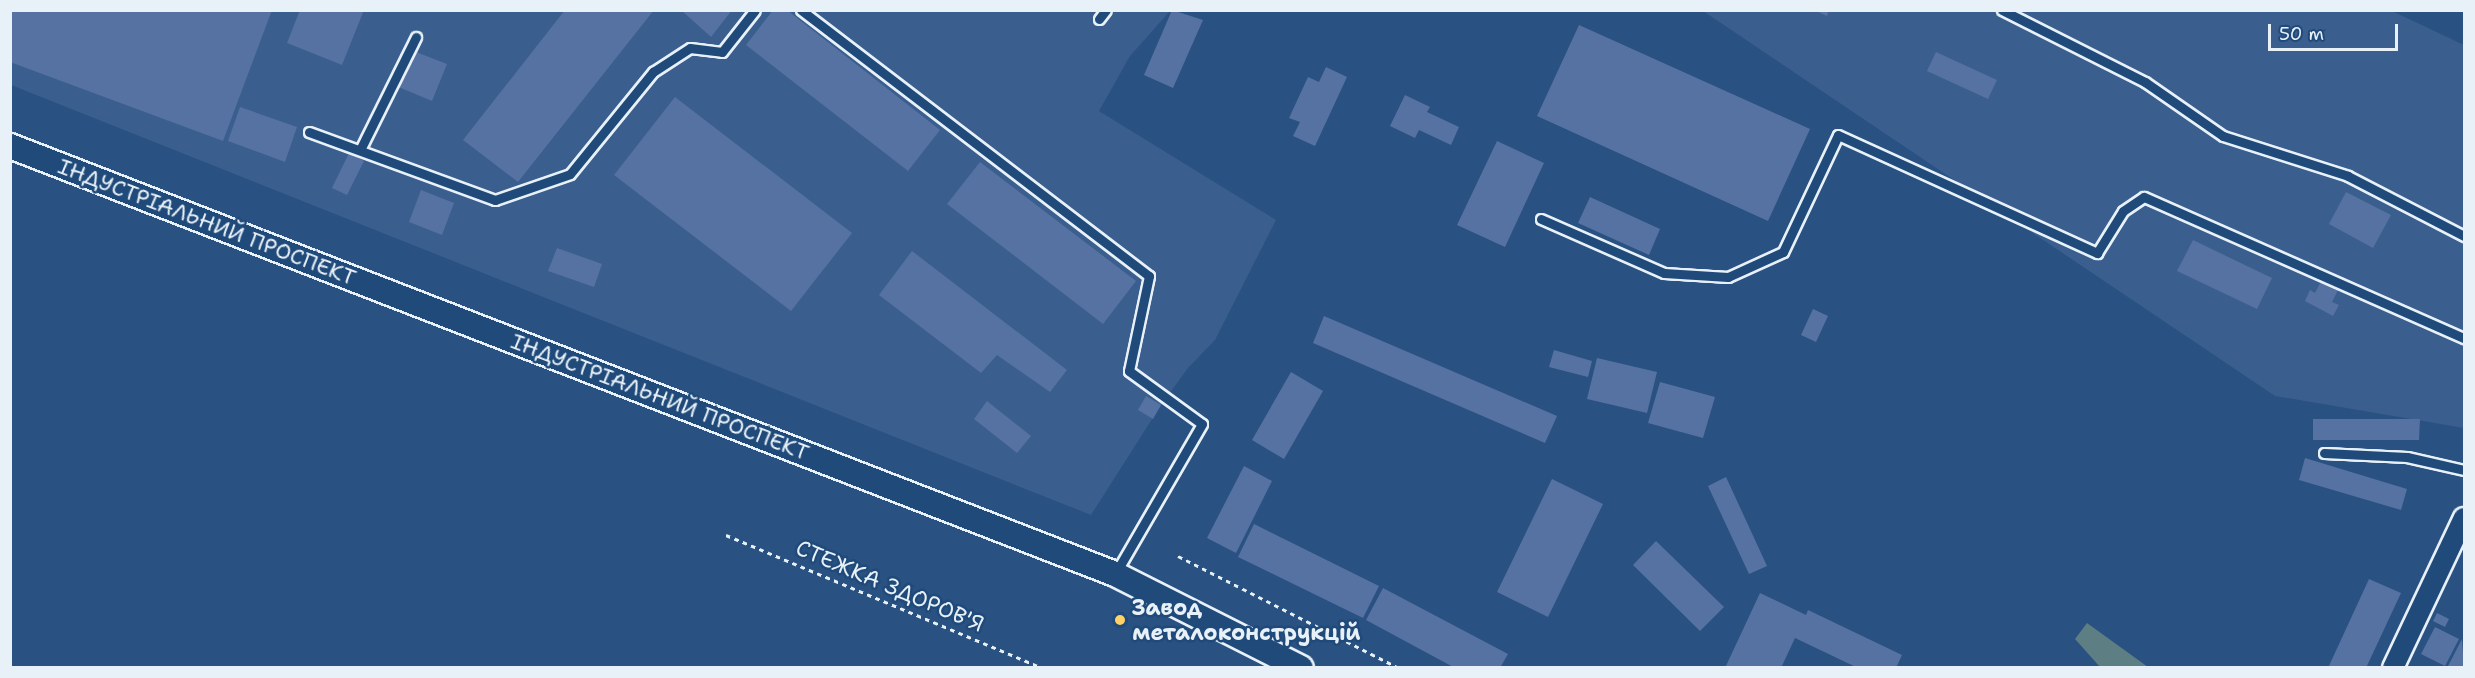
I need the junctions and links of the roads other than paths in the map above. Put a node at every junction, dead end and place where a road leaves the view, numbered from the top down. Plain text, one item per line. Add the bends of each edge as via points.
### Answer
1 (755, 10) edge
2 (801, 10) edge
3 (1106, 10) edge
4 (2002, 10) edge
5 (1099, 19) dead end
6 (416, 37) dead end
7 (309, 132) dead end
8 (10, 146) edge
9 (360, 150) junction
10 (1541, 219) dead end
11 (2464, 236) edge
12 (2464, 338) edge
13 (2324, 453) dead end
14 (2464, 470) edge
15 (2464, 518) edge
16 (1115, 574) junction
17 (1301, 668) edge
18 (2393, 668) edge

1 - 9 lane via 722,52 690,48 653,72 570,174 495,200
2 - 16 lane via 1149,276 1129,370 1202,424
3 - 5 lane
4 - 11 lane via 2145,82 2223,136 2348,176
6 - 9 lane
7 - 9 lane
8 - 16 street, ІНДУСТРІАЛЬНИЙ ПРОСПЕКТ
10 - 12 lane via 1664,273 1728,277 1783,252 1838,135 2097,253 2123,211 2144,197
13 - 14 lane via 2407,457
15 - 18 street
16 - 17 street, ІНДУСТРІАЛЬНИЙ ПРОСПЕКТ

